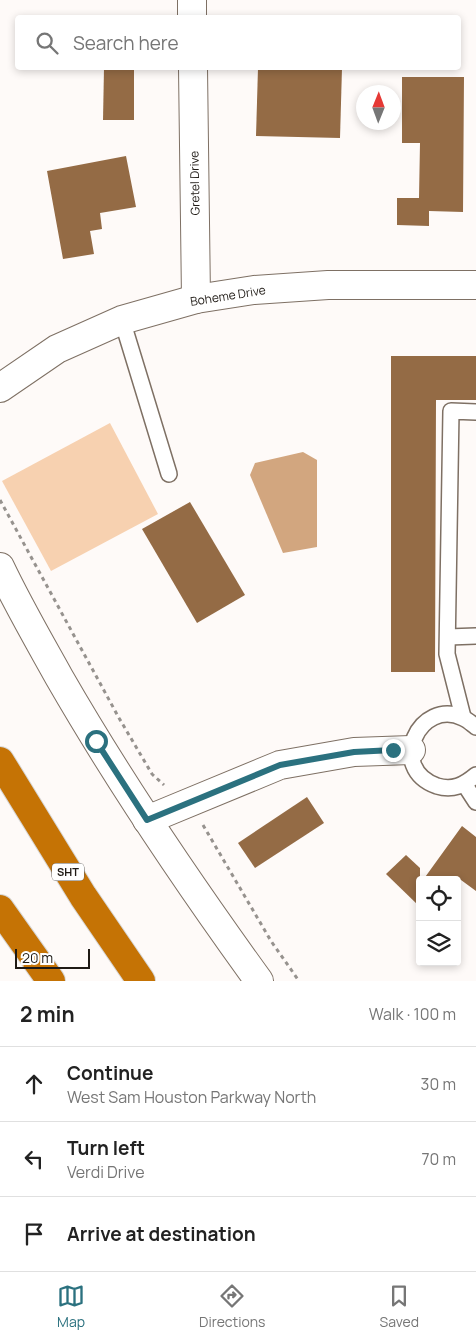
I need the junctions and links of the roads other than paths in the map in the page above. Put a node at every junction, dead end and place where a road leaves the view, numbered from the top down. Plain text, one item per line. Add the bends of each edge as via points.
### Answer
1 (192, 0) edge
2 (192, 15) edge
3 (193, 70) edge
4 (476, 285) edge
5 (196, 299) junction
6 (122, 320) junction
7 (0, 388) edge
8 (476, 412) edge
9 (169, 474) dead end
10 (0, 567) edge
11 (476, 636) edge
12 (448, 637) junction
13 (463, 717) junction
14 (476, 727) edge
15 (411, 750) junction
16 (0, 761) edge
17 (470, 780) edge
18 (476, 802) edge
19 (147, 820) junction
20 (0, 910) edge
21 (51, 981) edge
22 (141, 981) edge
23 (259, 981) edge

1 - 2 street
3 - 5 street, Gretel Drive
4 - 5 street, Boheme Drive via 328,285 254,290
5 - 6 street, Boheme Drive
6 - 7 street, Boheme Drive via 58,349
6 - 9 lane
8 - 12 lane via 451,411
10 - 19 street via 96,741
11 - 12 lane
12 - 13 lane via 448,654
13 - 14 lane
13 - 15 lane via 445,714 428,720 416,733
15 - 17 lane via 415,768 428,782 446,789
15 - 19 street via 354,752 280,765
16 - 22 highway, SHT via 78,888
17 - 18 lane
19 - 23 street
20 - 21 highway

